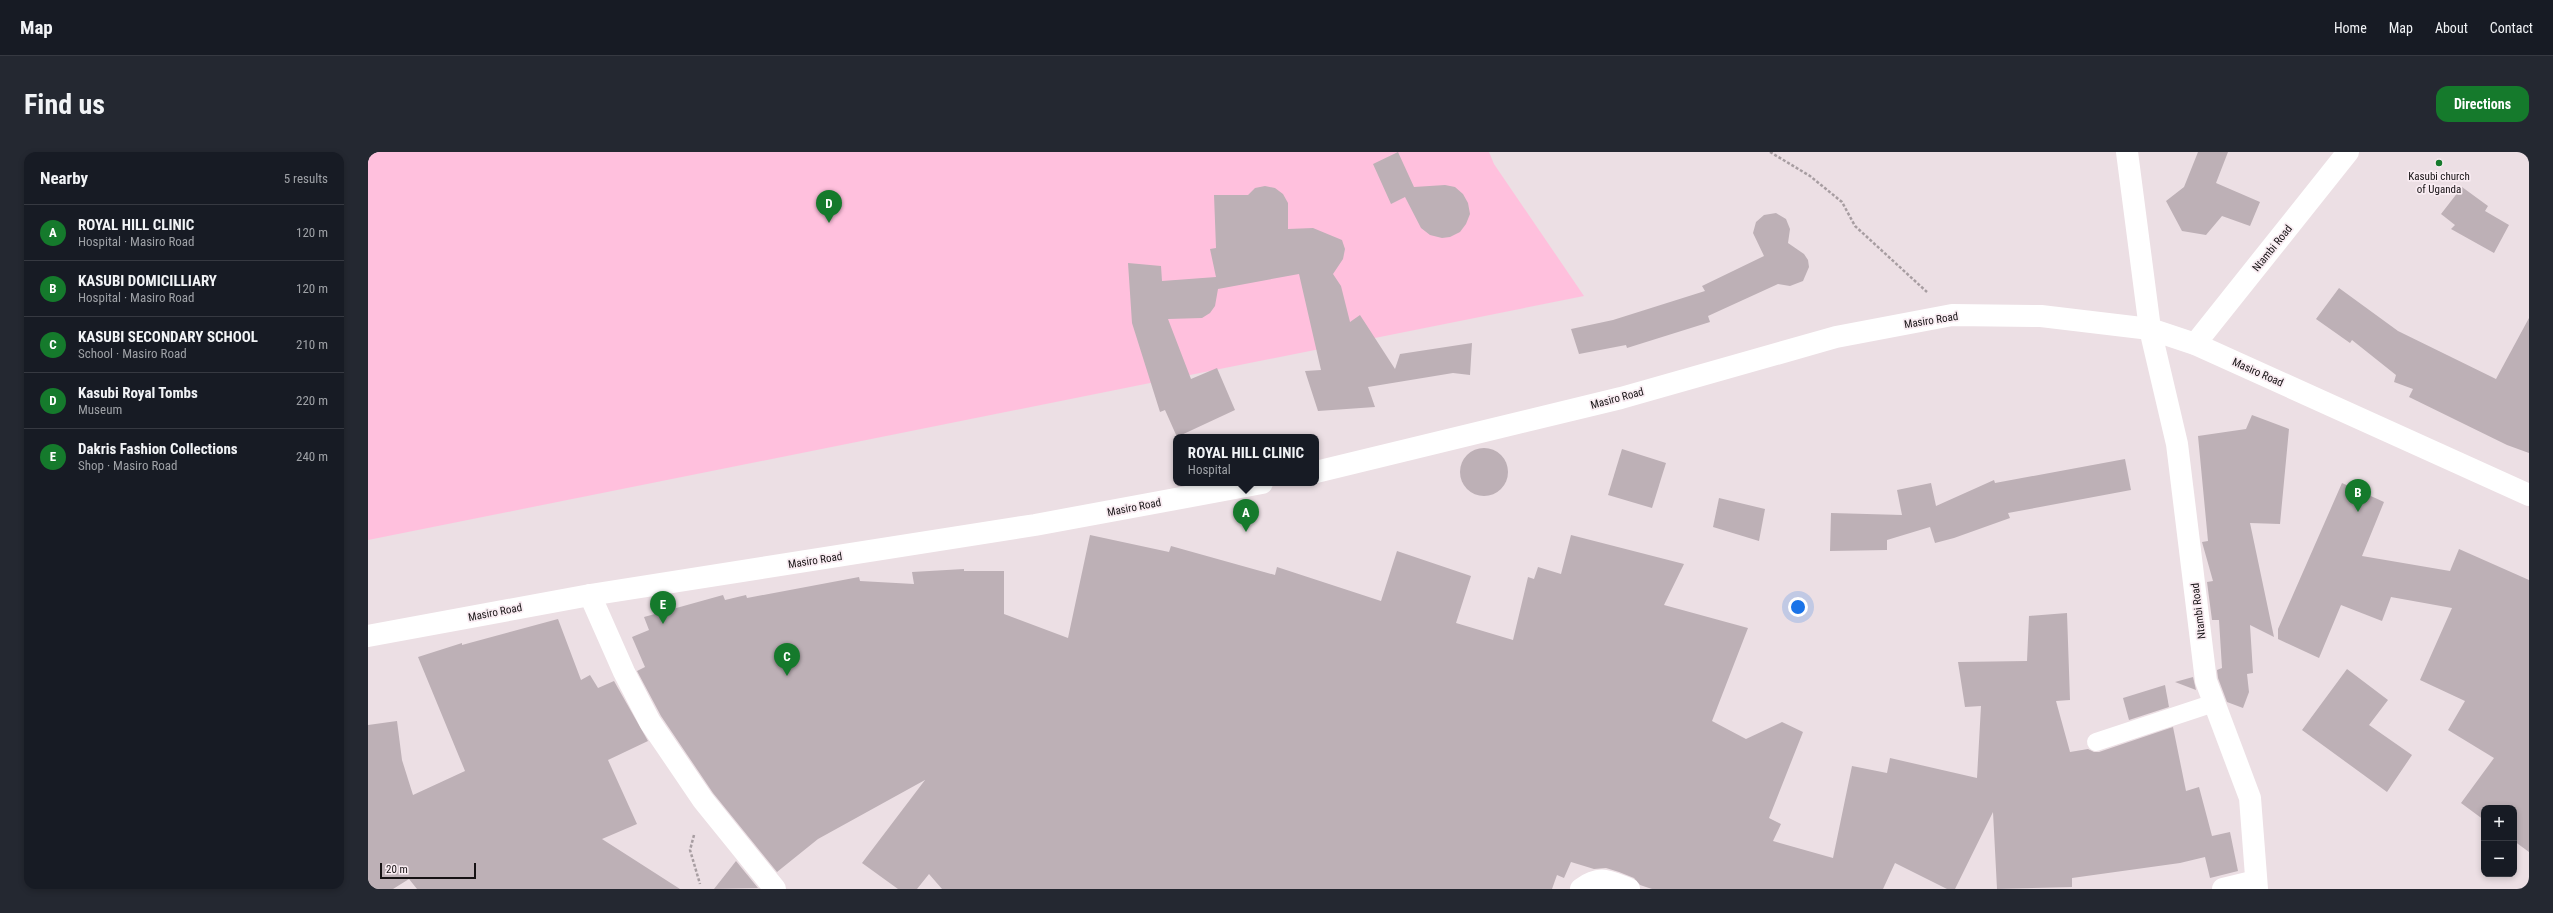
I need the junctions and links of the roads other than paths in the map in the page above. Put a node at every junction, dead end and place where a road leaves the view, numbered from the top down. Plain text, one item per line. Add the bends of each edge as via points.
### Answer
1 (2127, 152) edge
2 (2348, 152) edge
3 (2150, 329) junction
4 (2195, 344) junction
5 (1319, 471) edge
6 (1246, 486) edge
7 (2529, 495) edge
8 (590, 595) junction
9 (368, 636) edge
10 (2214, 703) junction
11 (2096, 742) dead end
12 (2257, 885) edge
13 (775, 889) edge
14 (1581, 889) edge
15 (1629, 889) edge
16 (2223, 889) edge

1 - 3 main road, Ntambi Road
2 - 4 main road, Ntambi Road
3 - 4 main road, Masiro Road
3 - 5 main road, Masiro Road via 2041,316 1952,315 1836,337 1621,398
3 - 10 main road, Ntambi Road via 2178,444 2206,681
4 - 7 main road, Masiro Road
6 - 8 main road, Masiro Road via 1035,525
8 - 9 main road, Masiro Road
8 - 13 main road via 624,672 650,722 703,800
10 - 11 lane
10 - 12 main road, Ntambi Road via 2250,798
12 - 16 main road
14 - 15 main road via 1597,879

